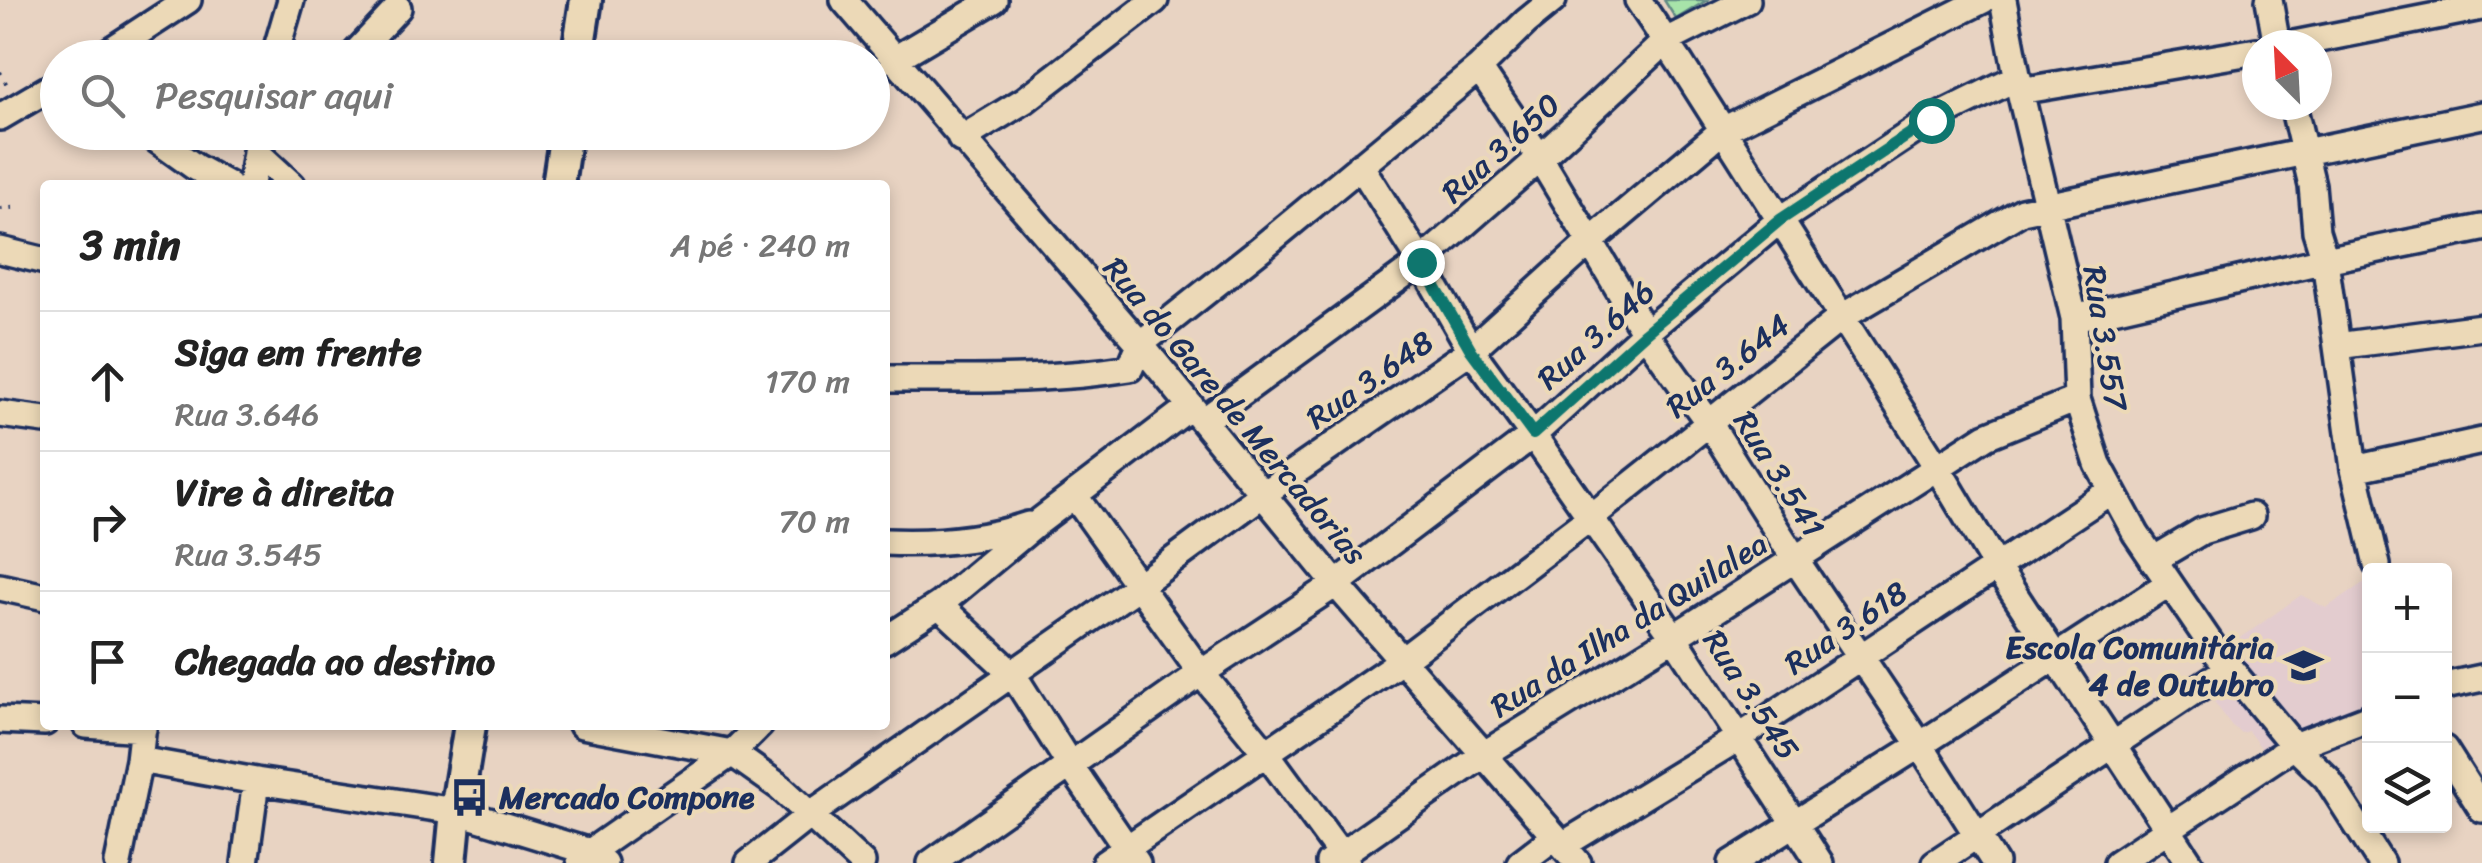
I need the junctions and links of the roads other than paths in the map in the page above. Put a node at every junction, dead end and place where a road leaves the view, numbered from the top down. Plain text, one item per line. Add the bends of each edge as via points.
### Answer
1 (292, 0) edge
2 (586, 0) edge
3 (844, 0) edge
4 (994, 0) edge
5 (1155, 0) edge
6 (1554, 0) edge
7 (1638, 0) edge
8 (1747, 0) edge
9 (1983, 0) edge
10 (2004, 0) edge
11 (2268, 0) edge
12 (177, 3) edge
13 (2482, 7) edge
14 (398, 8) dead end
15 (1520, 11) edge
16 (2274, 30) edge
17 (2332, 36) edge
18 (125, 40) edge
19 (280, 40) edge
20 (367, 40) edge
21 (580, 40) edge
22 (877, 40) edge
23 (1666, 41) junction
24 (2242, 53) edge
25 (890, 56) edge
26 (893, 60) junction
27 (1479, 68) junction
28 (2019, 84) junction
29 (40, 94) edge
30 (2482, 115) edge
31 (0, 117) edge
32 (2296, 120) edge
33 (1723, 130) junction
34 (962, 139) junction
35 (171, 150) edge
36 (257, 150) edge
37 (264, 150) edge
38 (563, 150) edge
39 (2304, 152) junction
40 (1540, 158) junction
41 (1360, 165) junction
42 (219, 180) edge
43 (252, 180) edge
44 (288, 180) edge
45 (559, 180) edge
46 (2048, 205) junction
47 (1780, 220) junction
48 (2482, 228) edge
49 (1590, 242) junction
50 (0, 250) edge
51 (40, 259) edge
52 (2325, 260) junction
53 (1421, 262) junction
54 (1842, 317) junction
55 (2074, 318) junction
56 (2482, 327) edge
57 (1645, 333) junction
58 (1140, 344) junction
59 (2337, 346) junction
60 (1471, 350) junction
61 (890, 379) edge
62 (2076, 399) junction
63 (0, 414) edge
64 (1197, 414) junction
65 (40, 419) edge
66 (1709, 422) junction
67 (1533, 434) junction
68 (2482, 442) edge
69 (1937, 467) junction
70 (2354, 469) junction
71 (2111, 490) junction
72 (1074, 494) junction
73 (1263, 494) junction
74 (2251, 516) dead end
75 (1591, 517) junction
76 (1040, 521) junction
77 (890, 542) edge
78 (1795, 559) junction
79 (2153, 560) junction
80 (2376, 563) edge
81 (1996, 566) junction
82 (1336, 584) junction
83 (2168, 584) junction
84 (1138, 586) junction
85 (0, 587) edge
86 (40, 596) edge
87 (939, 605) junction
88 (890, 637) edge
89 (1674, 637) junction
90 (2054, 656) junction
91 (1861, 658) junction
92 (1401, 660) junction
93 (2228, 668) junction
94 (1201, 673) junction
95 (1012, 674) junction
96 (2482, 678) edge
97 (2452, 684) edge
98 (0, 720) edge
99 (2362, 720) edge
100 (40, 722) edge
101 (143, 730) edge
102 (469, 730) edge
103 (635, 730) edge
104 (755, 730) edge
105 (678, 734) edge
106 (1740, 738) junction
107 (2112, 743) junction
108 (1920, 745) junction
109 (2294, 746) junction
110 (732, 754) junction
111 (1266, 754) junction
112 (1482, 755) junction
113 (139, 760) junction
114 (2452, 762) edge
115 (1070, 765) junction
116 (256, 781) junction
117 (2482, 809) edge
118 (456, 811) junction
119 (811, 814) junction
120 (1794, 823) junction
121 (2168, 829) junction
122 (1977, 836) junction
123 (1565, 848) edge
124 (1132, 855) edge
125 (589, 859) edge
126 (1338, 861) edge
127 (118, 863) edge
128 (245, 863) edge
129 (451, 863) edge
130 (749, 863) edge
131 (862, 863) edge
132 (931, 863) edge
133 (1105, 863) edge
134 (1520, 863) edge
135 (1732, 863) edge
136 (1820, 863) edge
137 (1935, 863) edge
138 (1994, 863) edge
139 (2118, 863) edge
140 (2190, 863) edge
141 (2382, 863) edge

1 - 19 street
2 - 21 main road
3 - 22 street, Rua do Gare de Mercadorias
4 - 26 street
5 - 34 street via 1025,100
6 - 15 street
7 - 23 street
8 - 23 street, Rua 3.650
9 - 33 street, Rua 3.648
10 - 28 street, Rua 3.557
11 - 16 street
12 - 18 street
13 - 17 street
14 - 20 street
15 - 27 street
23 - 33 street
23 - 40 street, Rua 3.650
24 - 28 street, Rua 3.646
25 - 26 street, Rua do Gare de Mercadorias
26 - 34 street, Rua do Gare de Mercadorias
27 - 40 street, Rua 3.541
27 - 41 street
28 - 46 street, Rua 3.557
28 - 47 street, Rua 3.646 via 1931,120
29 - 31 street
30 - 39 street, Rua 3.644
32 - 39 street
33 - 47 street
33 - 49 street, Rua 3.648
34 - 58 street, Rua do Gare de Mercadorias
35 - 42 street
36 - 43 street
37 - 44 street
38 - 45 main road
39 - 46 street, Rua 3.644
39 - 52 street
40 - 49 street, Rua 3.541
40 - 53 street, Rua 3.650
41 - 53 street, Rua 3.545
41 - 58 street
46 - 54 street, Rua 3.644 via 2022,211
46 - 55 street, Rua 3.557
47 - 54 street
47 - 57 street, Rua 3.646
48 - 52 street
49 - 57 street, Rua 3.541
49 - 60 street, Rua 3.648
50 - 51 street
52 - 55 street
52 - 59 street
53 - 60 street, Rua 3.545
53 - 64 street, Rua 3.650
54 - 66 street, Rua 3.644
54 - 69 street
55 - 62 street, Rua 3.557
56 - 59 street
57 - 66 street, Rua 3.541
57 - 67 street, Rua 3.646
58 - 61 street via 1130,368 1094,374
58 - 64 street, Rua do Gare de Mercadorias
59 - 70 street
60 - 67 street, Rua 3.545
60 - 73 street, Rua 3.648
62 - 69 street, Rua da Ilha da Quilalea via 1986,436
62 - 71 street, Rua 3.557
63 - 65 street
64 - 72 street, Rua 3.650
64 - 73 street, Rua do Gare de Mercadorias
66 - 75 street, Rua 3.644
66 - 78 street, Rua 3.541
67 - 75 street, Rua 3.545
67 - 82 street, Rua 3.646
68 - 70 street
69 - 78 street, Rua da Ilha da Quilalea
69 - 81 street
70 - 80 street
71 - 79 street, Rua 3.557
71 - 81 street, Rua 3.618
72 - 76 street, Rua 3.650
72 - 84 street
73 - 82 street, Rua do Gare de Mercadorias
73 - 84 street, Rua 3.648
74 - 79 street via 2202,532
75 - 89 street, Rua 3.545
75 - 92 street, Rua 3.644
76 - 77 street via 1000,534
76 - 87 street, Rua 3.650
78 - 89 street, Rua da Ilha da Quilalea
78 - 91 street, Rua 3.541
79 - 83 street, Rua 3.557
81 - 90 street
81 - 91 street, Rua 3.618
82 - 92 street, Rua do Gare de Mercadorias
82 - 94 street, Rua 3.646
83 - 90 street
83 - 93 street, Rua 3.557
84 - 94 street
84 - 95 street, Rua 3.648
85 - 86 street
87 - 88 street, Rua 3.650
87 - 95 street
89 - 106 street, Rua 3.545
89 - 112 street, Rua da Ilha da Quilalea
90 - 107 street
90 - 108 street
91 - 106 street, Rua 3.618
91 - 108 street, Rua 3.541
92 - 111 street, Rua 3.644
92 - 112 street, Rua do Gare de Mercadorias
93 - 107 street
93 - 109 street, Rua 3.557
94 - 111 street
94 - 115 street, Rua 3.646
95 - 115 street
95 - 119 street, Rua 3.648
96 - 97 street
98 - 100 street
99 - 109 street
101 - 113 street
102 - 118 main road
103 - 105 street
104 - 110 street
105 - 110 street
106 - 120 street, Rua 3.545
106 - 123 street, Rua 3.618
107 - 121 street
107 - 122 street
108 - 120 street
108 - 122 street, Rua 3.541
109 - 121 street
109 - 141 street, Rua 3.557 via 2327,778
110 - 119 street
110 - 125 street
111 - 124 street, Rua 3.644
111 - 126 street
112 - 123 street, Rua do Gare de Mercadorias
112 - 126 street, Rua da Ilha da Quilalea
113 - 116 street
113 - 127 street
114 - 117 street
115 - 124 street
115 - 132 street, Rua 3.646
116 - 118 street
116 - 128 street
118 - 125 street
118 - 129 main road
119 - 130 street, Rua 3.648
119 - 131 street
120 - 135 street
120 - 136 street, Rua 3.545
121 - 139 street
121 - 140 street
122 - 137 street
122 - 138 street, Rua 3.541
123 - 134 street, Rua 3.618
124 - 133 street, Rua 3.644

